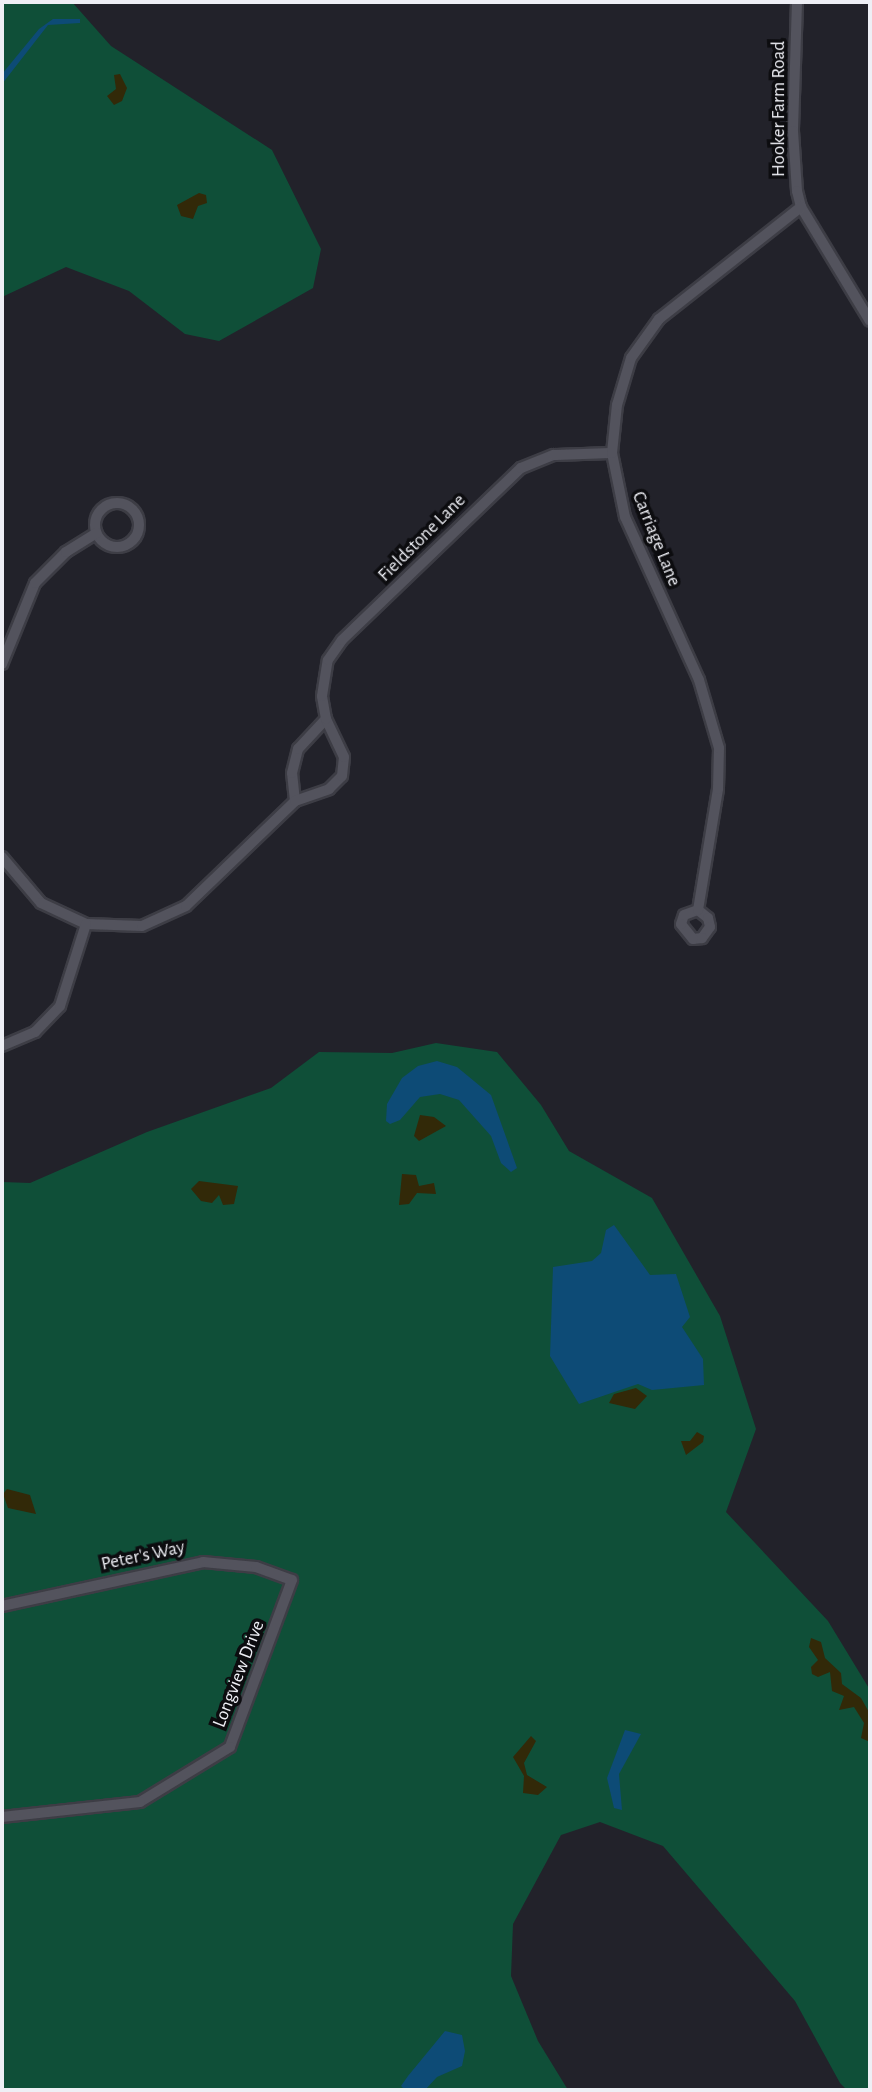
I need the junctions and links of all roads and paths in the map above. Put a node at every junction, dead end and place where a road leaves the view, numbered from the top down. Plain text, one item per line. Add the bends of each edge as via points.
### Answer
1 (797, 2) edge
2 (801, 207) junction
3 (870, 321) edge
4 (612, 453) junction
5 (97, 533) junction
6 (2, 664) edge
7 (326, 719) junction
8 (295, 801) junction
9 (2, 857) edge
10 (698, 910) dead end
11 (86, 924) junction
12 (2, 1046) edge
13 (292, 1580) joint
14 (2, 1606) edge
15 (2, 1817) edge

1 - 2 street, Hooker Farm Road via 793,155
2 - 3 street, Hooker Farm Road
2 - 4 street, Carriage Lane via 676,303 643,338 622,381
4 - 7 street, Fieldstone Lane via 543,457 494,491 334,650 323,684
4 - 10 street, Carriage Lane via 625,517 715,725 719,772
5 - 5 street via 107,544 125,545 136,536 137,517 125,505 107,506 96,520
5 - 6 street via 66,552 35,583
7 - 8 street via 298,749 292,773
7 - 8 street, Fieldstone Lane via 344,757 342,776 329,789
8 - 11 street, Fieldstone Lane via 176,912 130,928
9 - 11 street, Fieldstone Lane via 32,896 51,910
11 - 12 street via 60,1006 35,1032
13 - 14 street, Peter's Way via 256,1567 203,1562
13 - 15 street, Longview Drive via 230,1747 140,1802

